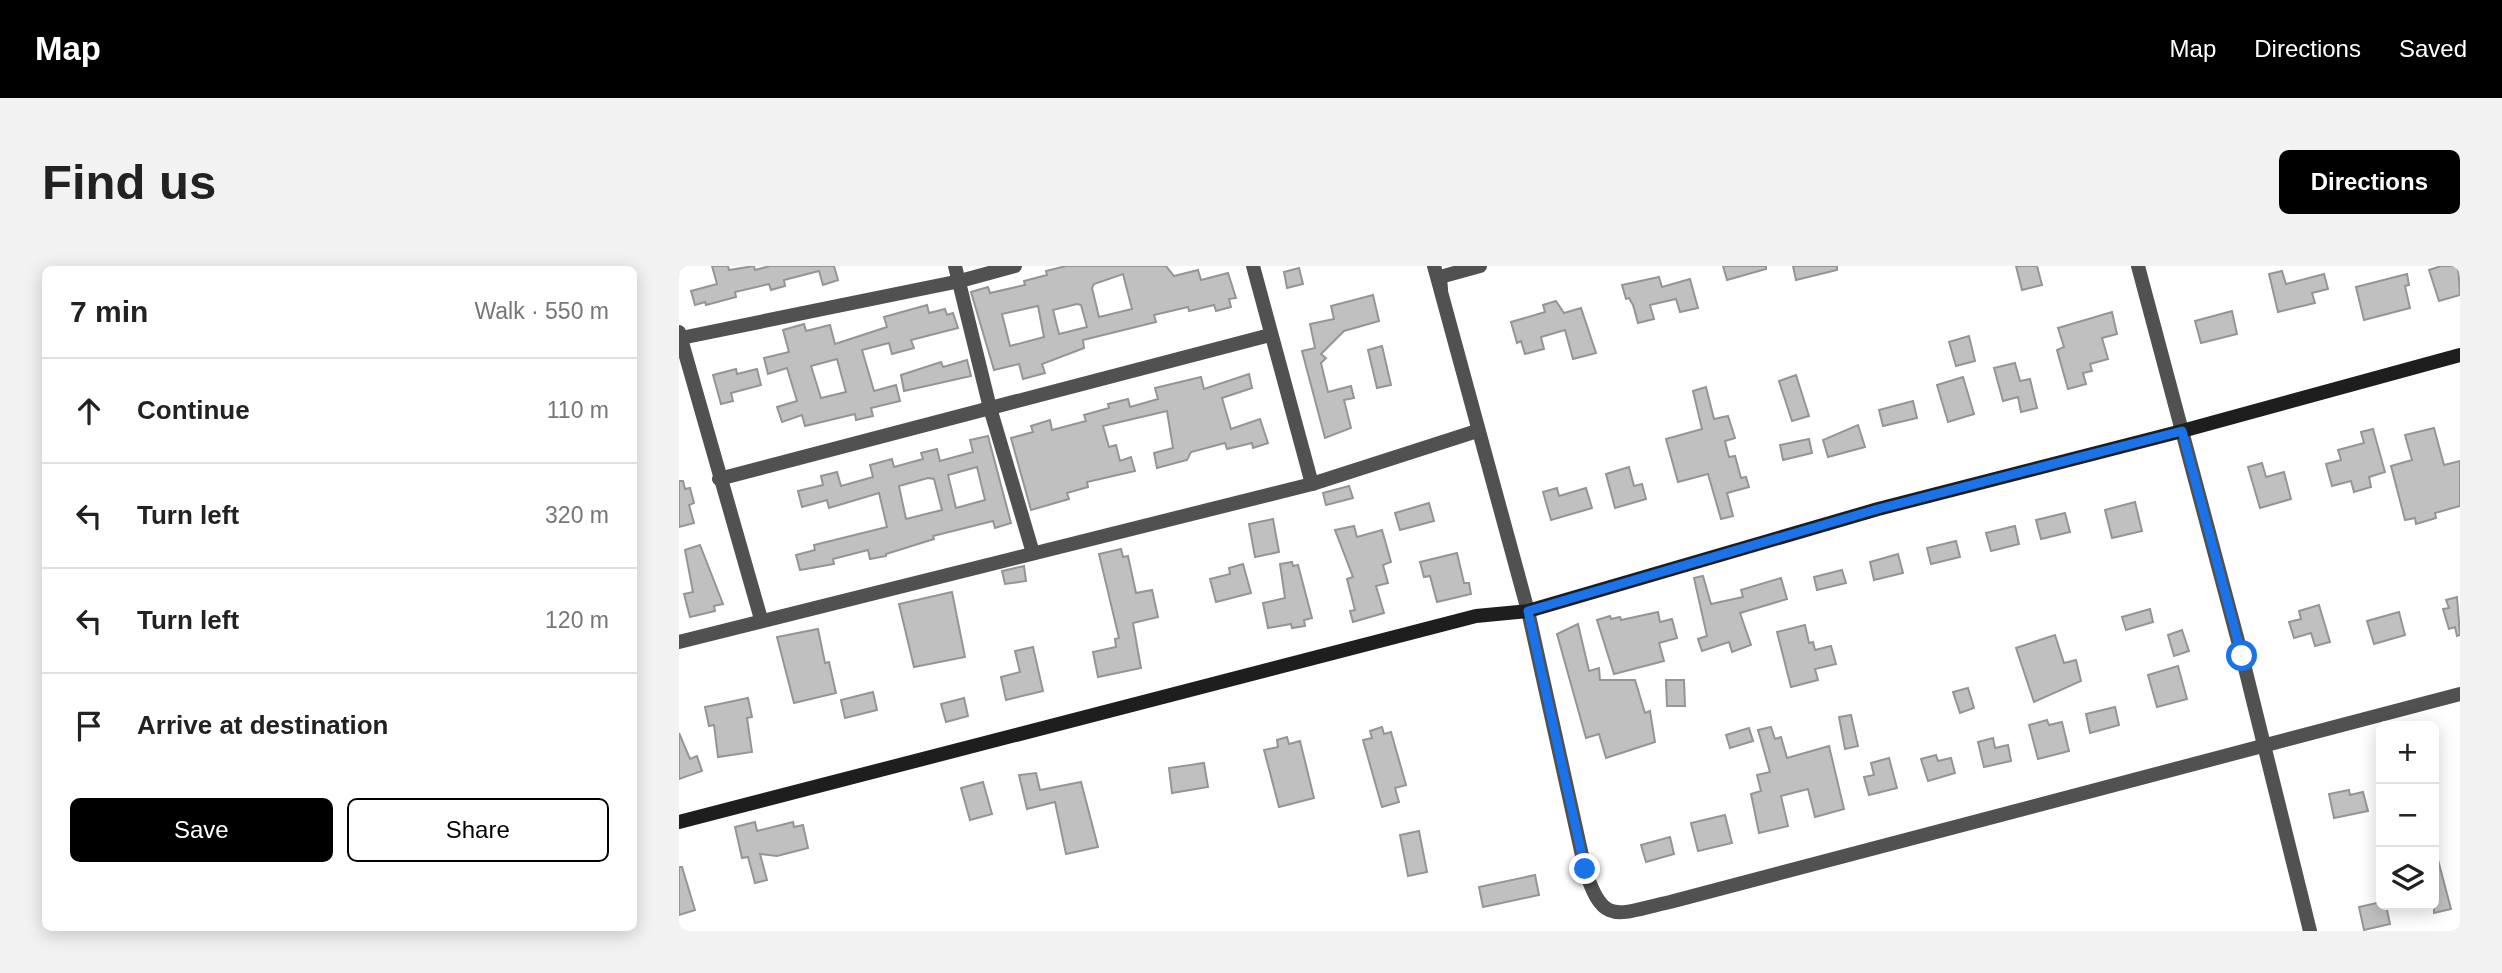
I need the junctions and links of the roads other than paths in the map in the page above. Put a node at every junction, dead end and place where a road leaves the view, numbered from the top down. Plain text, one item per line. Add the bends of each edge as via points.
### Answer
1 (1015, 266) edge
2 (1253, 266) edge
3 (1434, 266) edge
4 (1481, 266) edge
5 (2138, 266) edge
6 (958, 273) edge
7 (1441, 290) junction
8 (680, 335) edge
9 (1270, 335) junction
10 (2460, 355) edge
11 (990, 408) junction
12 (1477, 431) junction
13 (2182, 431) junction
14 (719, 479) junction
15 (1312, 484) junction
16 (1033, 553) junction
17 (1528, 611) junction
18 (761, 619) junction
19 (679, 642) edge
20 (2460, 694) edge
21 (2263, 746) junction
22 (679, 822) edge
23 (2310, 931) edge

1 - 6 street
2 - 9 street
3 - 7 street
4 - 7 street via 1440,276
5 - 13 street
6 - 8 street
6 - 11 street
7 - 12 street
8 - 14 street
9 - 11 street
9 - 15 street
10 - 13 street
11 - 14 street
11 - 16 street
12 - 15 street
12 - 17 street
13 - 17 street via 1878,509
13 - 21 street
14 - 18 street
15 - 16 street
16 - 18 street
17 - 21 street via 1588,878 1594,896 1615,913 1730,887
17 - 22 street via 1476,616
18 - 19 street
20 - 21 street
21 - 23 street

